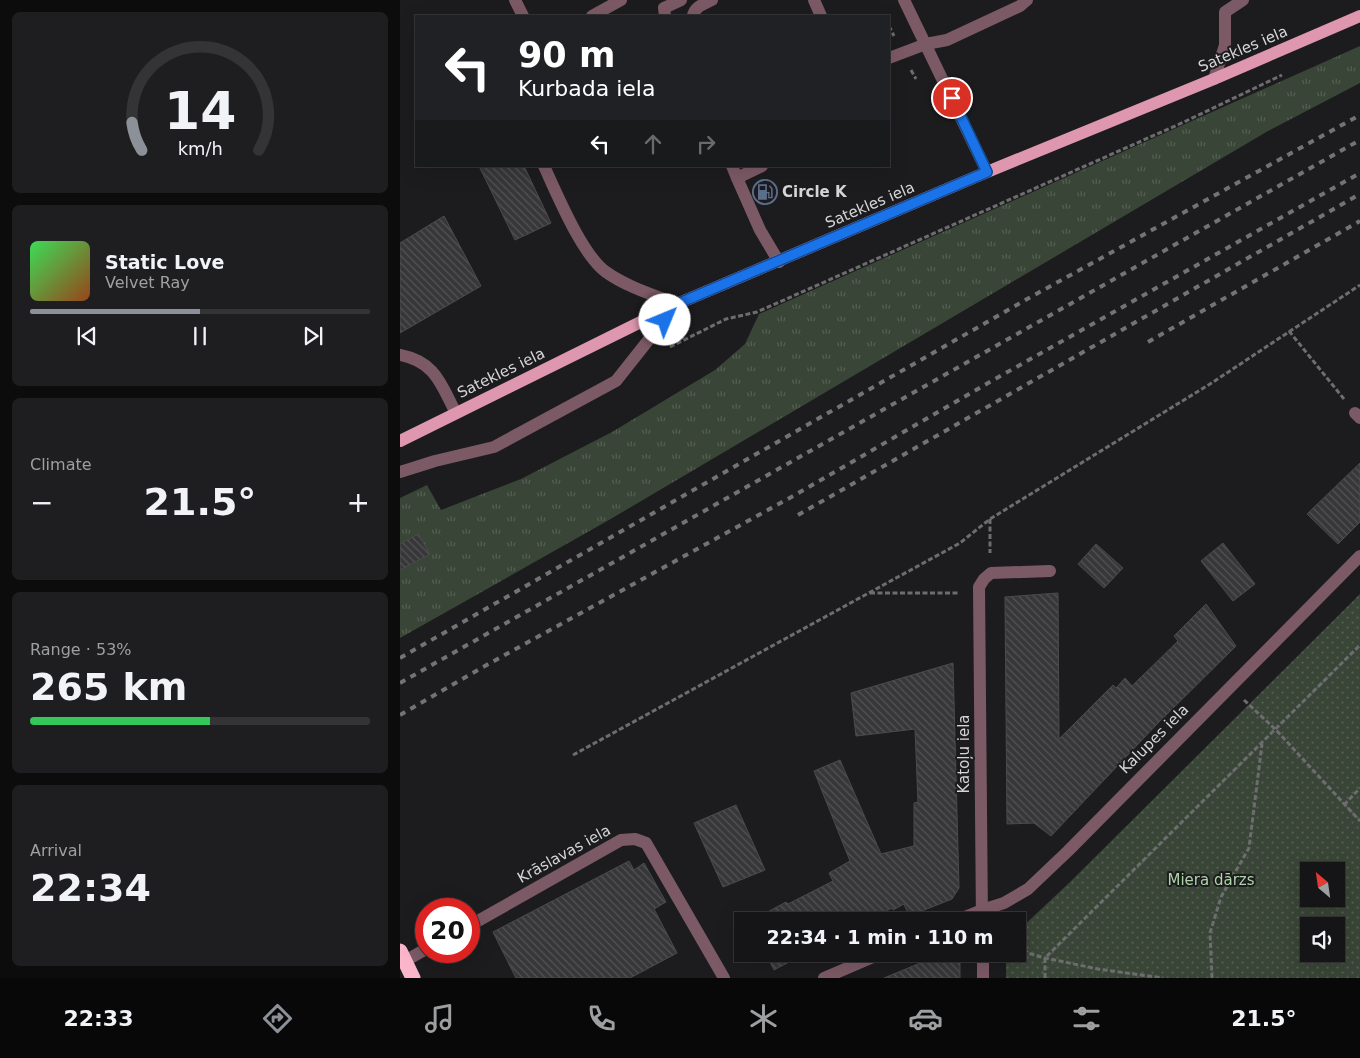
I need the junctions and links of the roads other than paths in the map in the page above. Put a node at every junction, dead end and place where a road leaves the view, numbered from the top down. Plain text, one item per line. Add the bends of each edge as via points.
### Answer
1 (516, 0) edge
2 (620, 0) edge
3 (681, 0) edge
4 (712, 0) edge
5 (814, 0) edge
6 (904, 0) edge
7 (1027, 0) edge
8 (1243, 0) edge
9 (596, 9) edge
10 (523, 15) edge
11 (666, 15) edge
12 (693, 15) edge
13 (821, 15) edge
14 (1360, 16) edge
15 (926, 44) junction
16 (890, 58) edge
17 (1214, 79) junction
18 (544, 167) edge
19 (757, 167) edge
20 (734, 172) edge
21 (987, 172) junction
22 (779, 262) junction
23 (677, 304) junction
24 (400, 355) edge
25 (456, 413) junction
26 (400, 441) edge
27 (400, 472) edge
28 (1360, 556) edge
29 (1050, 571) dead end
30 (982, 912) edge
31 (988, 912) edge
32 (480, 920) edge
33 (415, 952) edge
34 (402, 956) edge
35 (861, 962) edge
36 (983, 962) edge
37 (412, 978) edge
38 (724, 978) edge
39 (824, 978) edge
40 (983, 978) edge

1 - 10 street
2 - 9 street
3 - 11 street via 664,8
4 - 12 street via 696,8
5 - 13 street
6 - 15 street
7 - 15 street via 946,40
8 - 17 street via 1225,12 1225,45
14 - 17 main road, Satekles iela
15 - 16 street
15 - 21 street
17 - 21 main road, Satekles iela
18 - 23 street via 589,254 600,266 637,288
19 - 20 street
20 - 22 street via 760,230
21 - 22 main road, Satekles iela
22 - 23 main road, Satekles iela
23 - 25 main road, Satekles iela
23 - 27 street via 616,381 494,448
24 - 25 street via 420,362 434,372
25 - 26 main road, Satekles iela
28 - 31 street, Kalupes iela via 1068,851 1028,889
29 - 30 street, Katoļu iela via 991,574 984,578 980,590
32 - 38 street, Krāslavas iela via 621,840 635,839 646,843
33 - 34 street
34 - 37 highway
35 - 39 street
36 - 40 street

